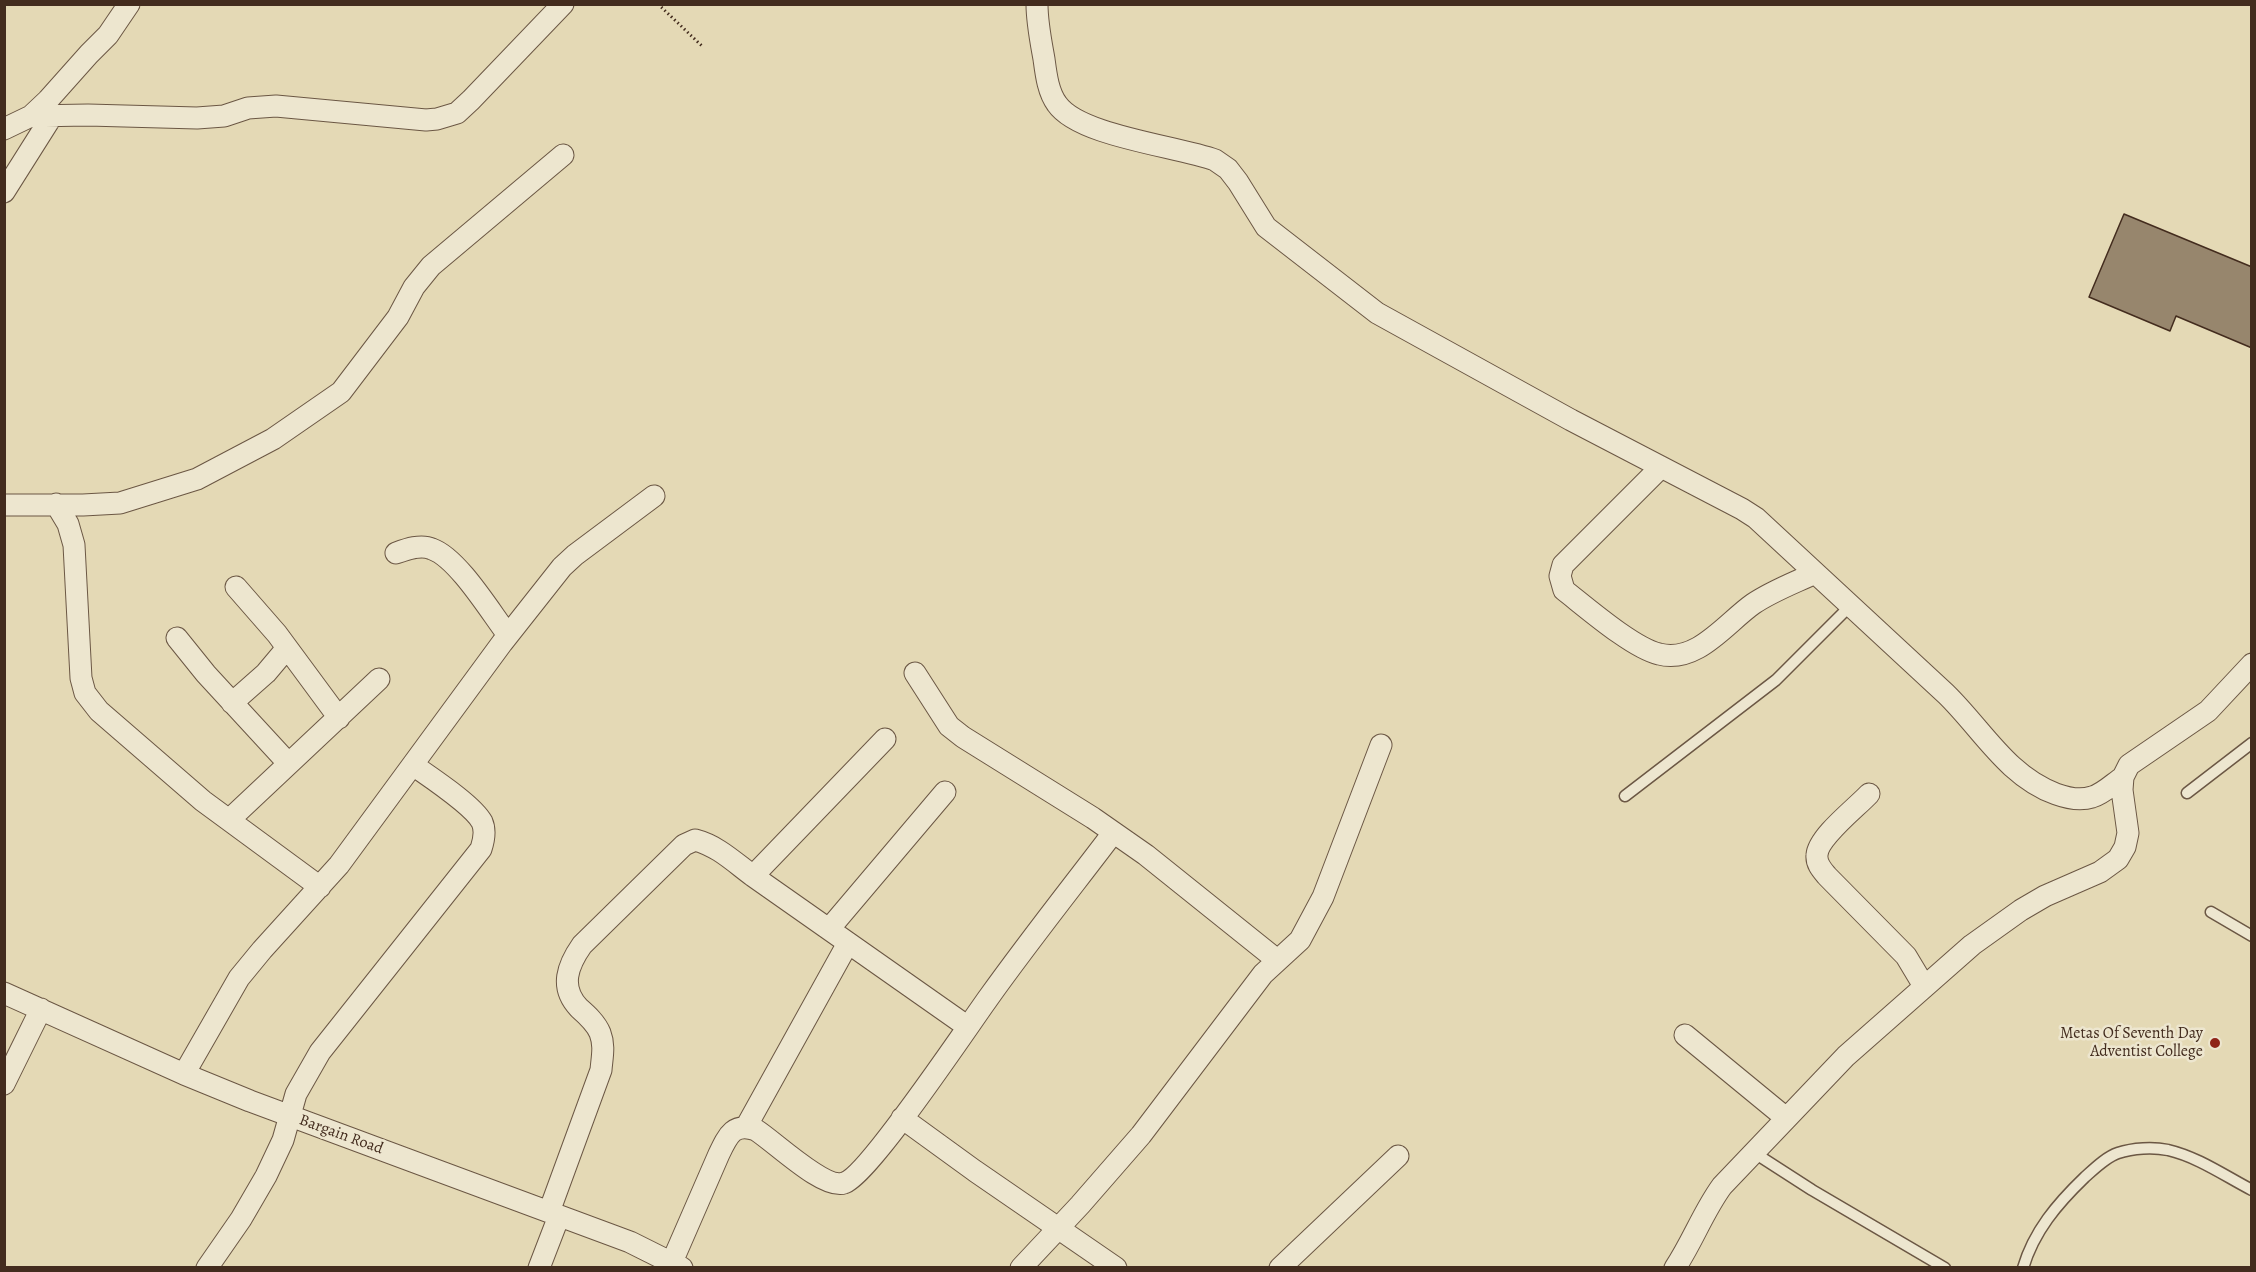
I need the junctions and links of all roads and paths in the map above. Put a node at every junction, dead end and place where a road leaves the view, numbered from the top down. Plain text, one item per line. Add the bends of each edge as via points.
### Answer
1 (129, 4) edge
2 (563, 4) edge
3 (658, 4) edge
4 (1037, 4) edge
5 (702, 46) dead end
6 (31, 116) junction
7 (52, 116) junction
8 (4, 129) edge
9 (563, 155) dead end
10 (4, 192) edge
11 (1661, 467) junction
12 (654, 496) dead end
13 (56, 504) junction
14 (4, 505) edge
15 (396, 553) dead end
16 (1815, 573) junction
17 (236, 587) dead end
18 (1850, 606) junction
19 (508, 635) junction
20 (177, 638) dead end
21 (287, 648) junction
22 (2252, 664) edge
23 (915, 674) dead end
24 (379, 679) dead end
25 (232, 703) junction
26 (339, 718) junction
27 (885, 739) dead end
28 (2252, 743) edge
29 (1381, 746) dead end
30 (288, 763) junction
31 (413, 765) junction
32 (2123, 777) junction
33 (945, 792) dead end
34 (2187, 793) dead end
35 (1869, 794) dead end
36 (1625, 796) dead end
37 (229, 820) junction
38 (1113, 833) junction
39 (753, 876) junction
40 (320, 887) junction
41 (2211, 912) dead end
42 (829, 929) junction
43 (2252, 936) edge
44 (848, 942) junction
45 (1277, 960) junction
46 (1924, 986) junction
47 (4, 993) edge
48 (41, 1009) junction
49 (968, 1027) junction
50 (1685, 1035) dead end
51 (184, 1074) junction
52 (4, 1084) edge
53 (291, 1116) junction
54 (902, 1118) junction
55 (1786, 1118) junction
56 (746, 1127) junction
57 (1753, 1152) junction
58 (1398, 1156) dead end
59 (2252, 1190) edge
60 (554, 1214) junction
61 (1059, 1227) junction
62 (677, 1265) edge
63 (207, 1268) edge
64 (539, 1268) edge
65 (1021, 1268) edge
66 (1116, 1268) edge
67 (1280, 1268) edge
68 (1675, 1268) edge
69 (1946, 1268) edge
70 (2023, 1268) edge

1 - 6 street via 108,35
2 - 7 street via 471,100 457,112 437,119 360,116 276,106 197,118
3 - 5 path
4 - 11 street via 1052,92 1070,117 1092,128 1215,160 1238,182 1266,227 1355,297 1397,325
6 - 7 street
6 - 8 street
7 - 10 street
9 - 13 street via 431,266 366,361 341,392 315,411 273,439 196,479 120,503
11 - 16 street via 1742,509
11 - 16 street via 1563,565 1560,576 1564,590 1644,649 1677,656 1696,648 1712,640 1753,605
12 - 19 street via 562,567
13 - 14 street
13 - 37 street via 74,545 81,678 86,693 99,711
15 - 19 street via 421,547 445,556
16 - 18 street
17 - 21 street
18 - 32 street via 1961,709 1998,753 2029,781 2079,800 2094,797
18 - 36 lane via 1776,680
19 - 31 street
20 - 25 street
21 - 25 street
21 - 26 street
22 - 32 street via 2208,711 2129,765
23 - 38 street via 950,726 963,737
24 - 26 street
25 - 30 street
26 - 30 street
27 - 39 street
28 - 34 lane
29 - 45 street via 1323,897 1299,940
30 - 37 street
31 - 40 street
31 - 53 street via 482,822 485,837 481,849 320,1052 296,1094
32 - 46 street via 2128,833 2118,859 2100,872 2020,910
33 - 42 street
35 - 46 street via 1826,837 1816,858 1827,876 1906,956
37 - 40 street
38 - 45 street
38 - 49 street
39 - 42 street
39 - 60 street via 723,852 695,840 684,845 573,957 567,988 600,1031 604,1047 601,1070
40 - 51 street via 239,978
41 - 43 lane
42 - 44 street
44 - 49 street
44 - 56 street
45 - 61 street via 1141,1135
46 - 55 street via 1846,1056
47 - 48 street, Bargain Road
48 - 51 street, Bargain Road
48 - 52 street
49 - 54 street
50 - 55 street
51 - 53 street, Bargain Road
53 - 60 street, Bargain Road
53 - 63 street via 266,1176
54 - 56 street via 867,1164 844,1184 820,1178 771,1140
54 - 61 street
55 - 57 street
56 - 62 street via 736,1129 726,1138
57 - 68 street via 1708,1206
57 - 69 lane via 1812,1191
58 - 67 street
59 - 70 lane via 2187,1156 2166,1150 2116,1153 2096,1167 2047,1217 2028,1250
60 - 62 street, Bargain Road via 630,1242
60 - 64 street
61 - 65 street
61 - 66 street

